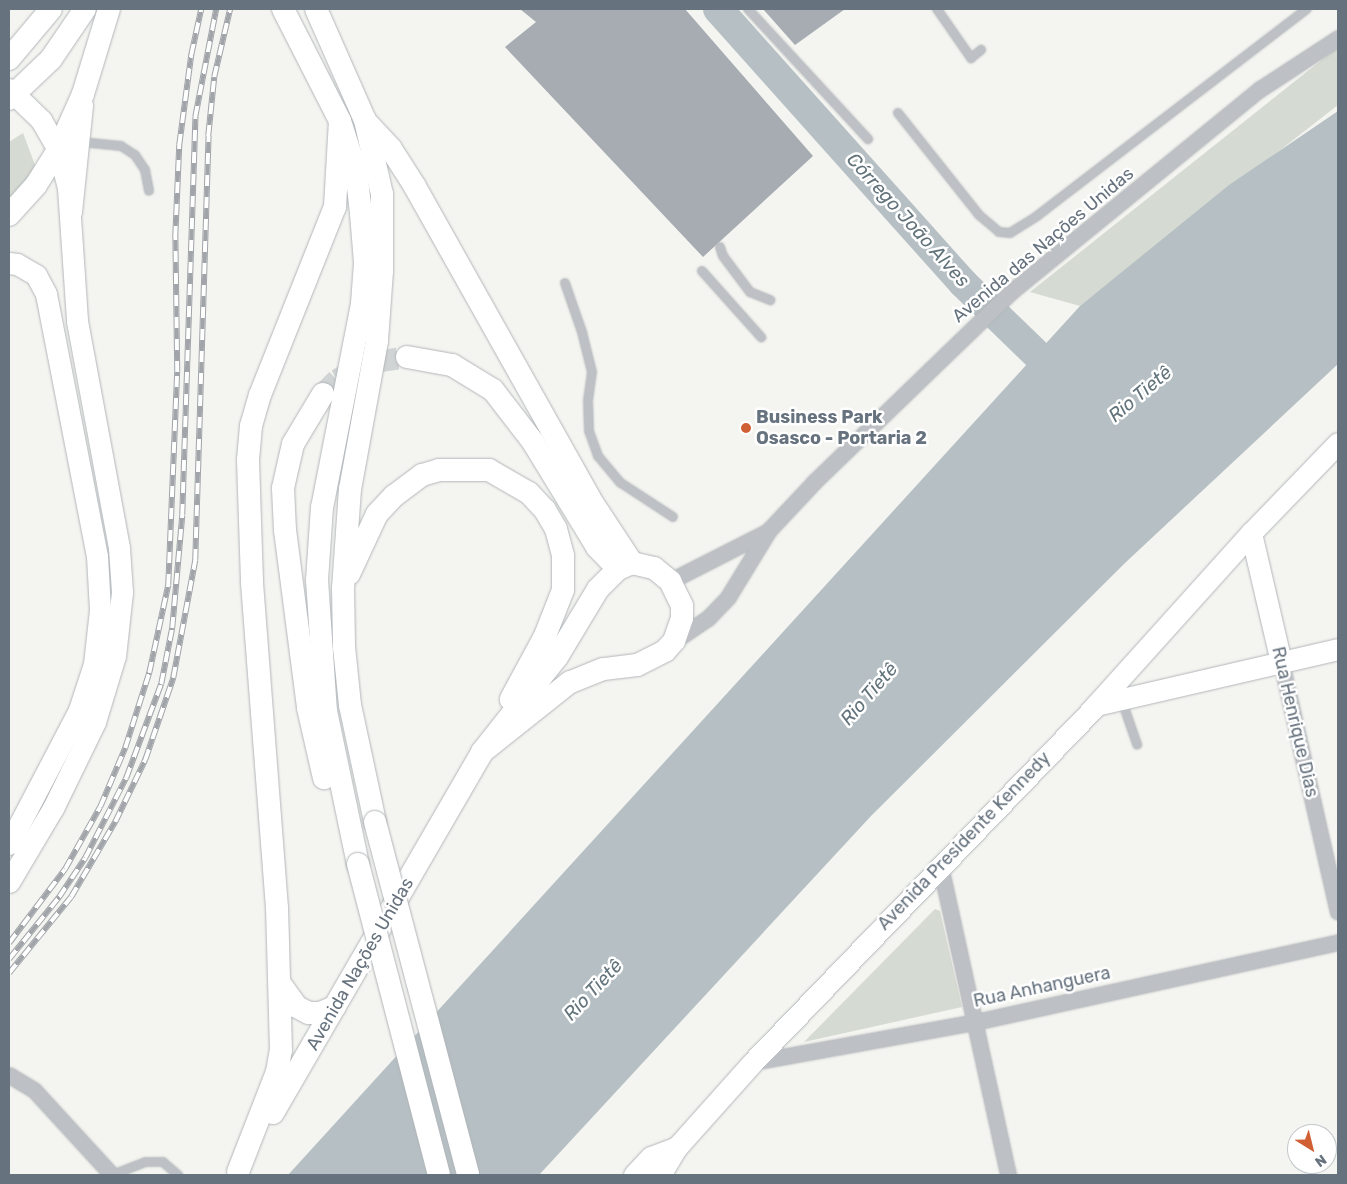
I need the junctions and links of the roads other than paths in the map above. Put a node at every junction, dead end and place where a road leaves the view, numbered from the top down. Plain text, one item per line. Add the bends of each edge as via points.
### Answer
1 (51, 9) edge
2 (85, 9) edge
3 (110, 9) edge
4 (316, 9) edge
5 (748, 9) edge
6 (937, 9) edge
7 (1307, 9) edge
8 (284, 10) edge
9 (1338, 38) edge
10 (981, 50) dead end
11 (9, 59) edge
12 (11, 94) edge
13 (83, 94) junction
14 (898, 112) dead end
15 (365, 120) junction
16 (340, 121) junction
17 (868, 139) dead end
18 (80, 142) junction
19 (58, 150) junction
20 (149, 191) dead end
21 (71, 212) junction
22 (9, 215) edge
23 (720, 247) dead end
24 (9, 263) edge
25 (702, 271) dead end
26 (565, 283) dead end
27 (770, 300) dead end
28 (761, 337) dead end
29 (408, 357) tunnel mouth
30 (322, 394) tunnel mouth
31 (1338, 443) edge
32 (673, 517) dead end
33 (769, 530) junction
34 (1251, 533) junction
35 (625, 566) junction
36 (670, 581) junction
37 (343, 588) junction
38 (554, 614) junction
39 (674, 641) junction
40 (565, 646) junction
41 (1338, 649) edge
42 (1281, 662) junction
43 (603, 670) junction
44 (1122, 699) junction
45 (1096, 704) junction
46 (1137, 744) dead end
47 (482, 752) junction
48 (349, 832) junction
49 (9, 844) edge
50 (940, 865) junction
51 (9, 882) edge
52 (1338, 912) edge
53 (1338, 942) edge
54 (281, 985) junction
55 (335, 1008) junction
56 (975, 1022) junction
57 (753, 1062) junction
58 (9, 1075) edge
59 (657, 1169) edge
60 (237, 1174) edge
61 (112, 1175) edge
62 (178, 1175) edge
63 (439, 1175) edge
64 (468, 1175) edge
65 (634, 1175) edge
66 (1008, 1175) edge

1 - 11 main road
2 - 12 main road via 51,59
3 - 13 main road
4 - 15 main road
5 - 17 lane
6 - 10 lane via 971,58
7 - 14 lane via 1037,216 1010,233 999,232 979,215
8 - 16 main road
9 - 33 street, Avenida das Nações Unidas via 1260,89 1012,291 814,482
12 - 19 main road via 41,120
13 - 18 main road
13 - 19 main road
15 - 35 main road via 391,149 414,185
15 - 37 main road via 382,194 382,271 377,340 350,489
16 - 48 main road via 356,171 365,263 362,304 322,507 317,580 326,711
16 - 54 main road via 335,207 260,395 251,426 248,460 249,534
18 - 20 lane via 121,146 135,155 145,170
18 - 21 main road
19 - 21 main road
19 - 22 main road via 36,185
21 - 51 main road via 77,321 119,548 122,618 110,678 95,722 53,808
23 - 27 lane via 750,292
24 - 49 main road via 36,275 46,294 97,556 100,610 94,664 79,710
25 - 28 lane
26 - 32 lane via 592,372 588,401 589,431 598,456 621,483
29 - 35 main road via 452,366 493,390 533,442 597,547
30 - 48 main road via 293,444 283,488 285,530 308,708 328,799 336,817
31 - 34 main road, Avenida Presidente Kennedy
33 - 36 street
33 - 39 street via 728,597 708,618
34 - 42 main road, Rua Henrique Dias
34 - 45 main road, Avenida Presidente Kennedy
35 - 36 main road via 654,568
35 - 40 main road, Avenida Nações Unidas via 598,589
36 - 39 main road via 682,606
37 - 38 main road via 362,540 377,514 394,496 422,475 439,470 489,470 529,493 545,510 556,529 564,568 563,590
37 - 64 main road, bridge via 344,647 350,705 375,822
38 - 40 main road via 558,634
38 - 47 main road
39 - 43 main road, Avenida Nações Unidas via 652,660
40 - 43 main road via 586,665
40 - 47 main road, Avenida Nações Unidas
41 - 42 main road
42 - 44 main road
42 - 52 street, Rua Henrique Dias
43 - 47 main road, Avenida Nações Unidas via 556,691
44 - 45 main road
44 - 46 lane
45 - 50 main road, Avenida Presidente Kennedy
47 - 55 main road, Avenida Nações Unidas
48 - 63 main road, bridge
50 - 56 street
50 - 57 main road, Avenida Presidente Kennedy
53 - 56 street, Rua Anhanguera
54 - 55 main road via 297,1007 308,1013
54 - 60 main road via 277,1072
55 - 60 main road, Avenida Nações Unidas
56 - 57 street, Rua Anhanguera
56 - 66 street
57 - 59 main road, Avenida Presidente Kennedy
58 - 61 street via 34,1090
59 - 65 main road, Avenida Presidente Kennedy
61 - 62 lane via 139,1164 163,1162

